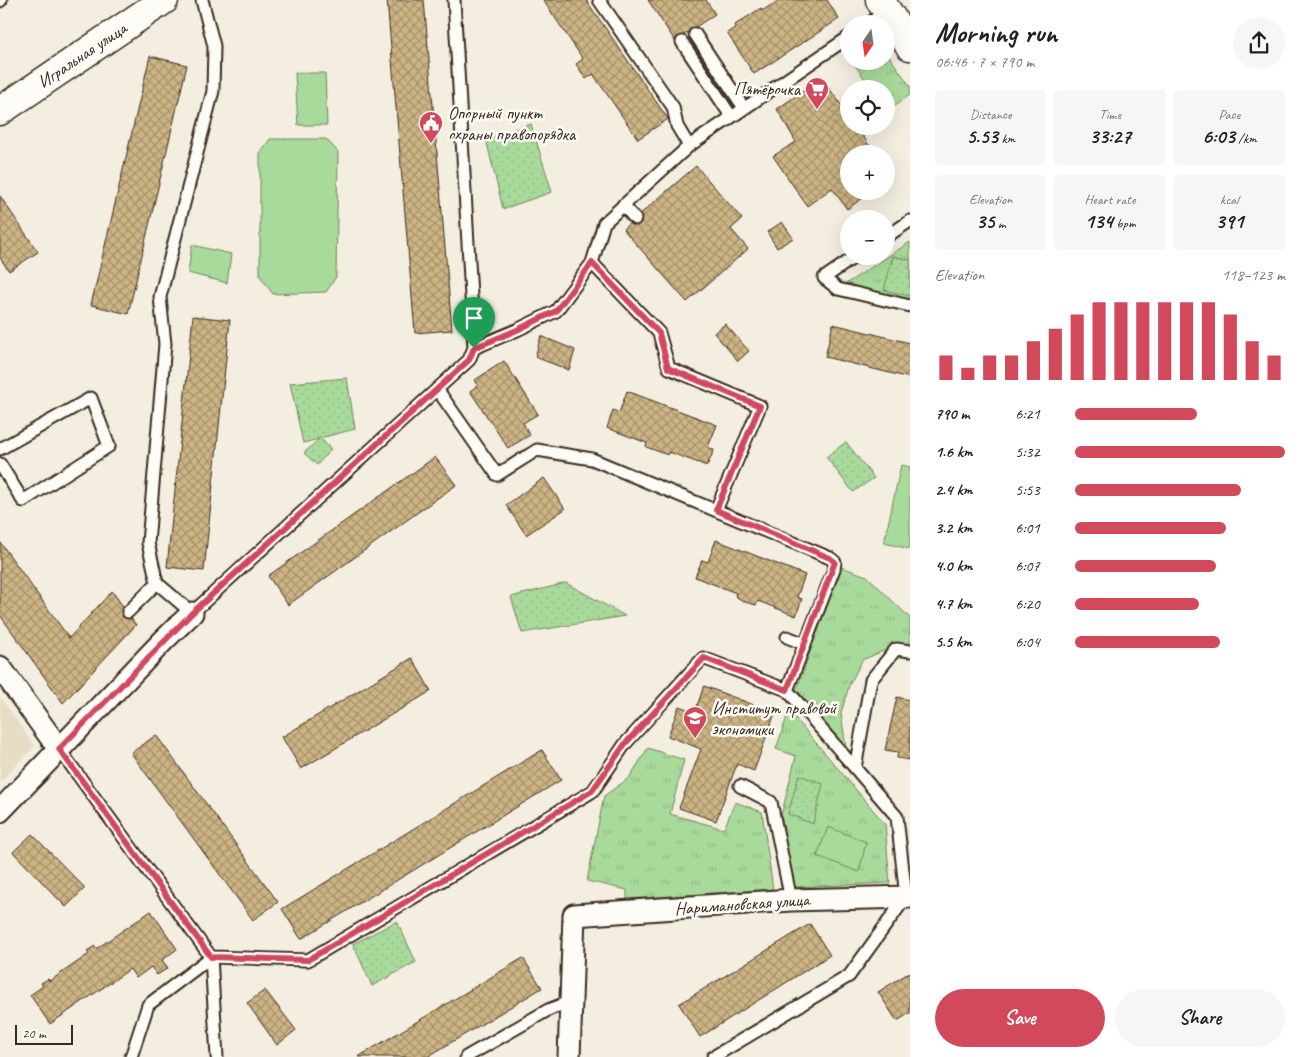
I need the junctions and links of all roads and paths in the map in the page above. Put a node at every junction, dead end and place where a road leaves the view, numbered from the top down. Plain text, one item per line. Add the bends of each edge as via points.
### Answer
1 (164, 0) edge
2 (202, 0) edge
3 (454, 0) edge
4 (599, 0) edge
5 (878, 11) edge
6 (695, 34) dead end
7 (682, 42) dead end
8 (840, 42) edge
9 (910, 46) edge
10 (744, 108) junction
11 (0, 111) edge
12 (731, 116) junction
13 (689, 146) junction
14 (623, 206) junction
15 (635, 218) dead end
16 (910, 221) edge
17 (895, 230) edge
18 (592, 263) junction
19 (843, 265) edge
20 (910, 306) edge
21 (474, 348) junction
22 (437, 389) junction
23 (0, 449) edge
24 (0, 464) edge
25 (716, 510) junction
26 (157, 583) junction
27 (128, 612) dead end
28 (192, 613) junction
29 (787, 638) dead end
30 (805, 644) junction
31 (910, 651) edge
32 (0, 666) edge
33 (787, 690) junction
34 (59, 749) junction
35 (855, 768) junction
36 (740, 786) dead end
37 (0, 811) edge
38 (908, 897) edge
39 (791, 900) junction
40 (211, 957) junction
41 (571, 1001) junction
42 (130, 1057) edge
43 (217, 1057) edge
44 (466, 1057) edge
45 (569, 1057) edge
46 (713, 1057) edge

1 - 11 street, Игральная улица
2 - 26 lane via 214,46 213,92 160,297 165,344 148,543
3 - 21 lane
4 - 13 lane via 673,107 677,126
5 - 9 street
6 - 10 lane
7 - 12 lane
8 - 10 lane
10 - 12 lane
12 - 13 lane
13 - 14 lane
14 - 15 lane
14 - 18 lane via 604,223
16 - 17 lane
18 - 21 lane via 556,311
18 - 25 lane via 659,333 668,368 760,406
19 - 20 lane via 824,278 838,289
21 - 22 lane via 469,360
22 - 25 lane via 496,475 536,450 592,458
22 - 28 lane
23 - 24 lane via 91,398 109,446 23,501
25 - 30 lane via 835,562
26 - 27 lane
26 - 28 lane
28 - 34 street
29 - 30 lane
30 - 33 lane
31 - 35 lane via 896,649 870,680
32 - 34 street
33 - 35 lane
33 - 40 lane via 704,658 625,744 592,791 308,960
34 - 37 street
34 - 40 lane
35 - 38 lane via 897,817
36 - 39 lane via 772,802
38 - 39 street, Наримановская улица
38 - 46 lane via 849,976
39 - 41 street, Наримановская улица via 574,915
40 - 42 lane via 148,1005
40 - 43 lane
41 - 44 lane via 548,1010
41 - 45 street

